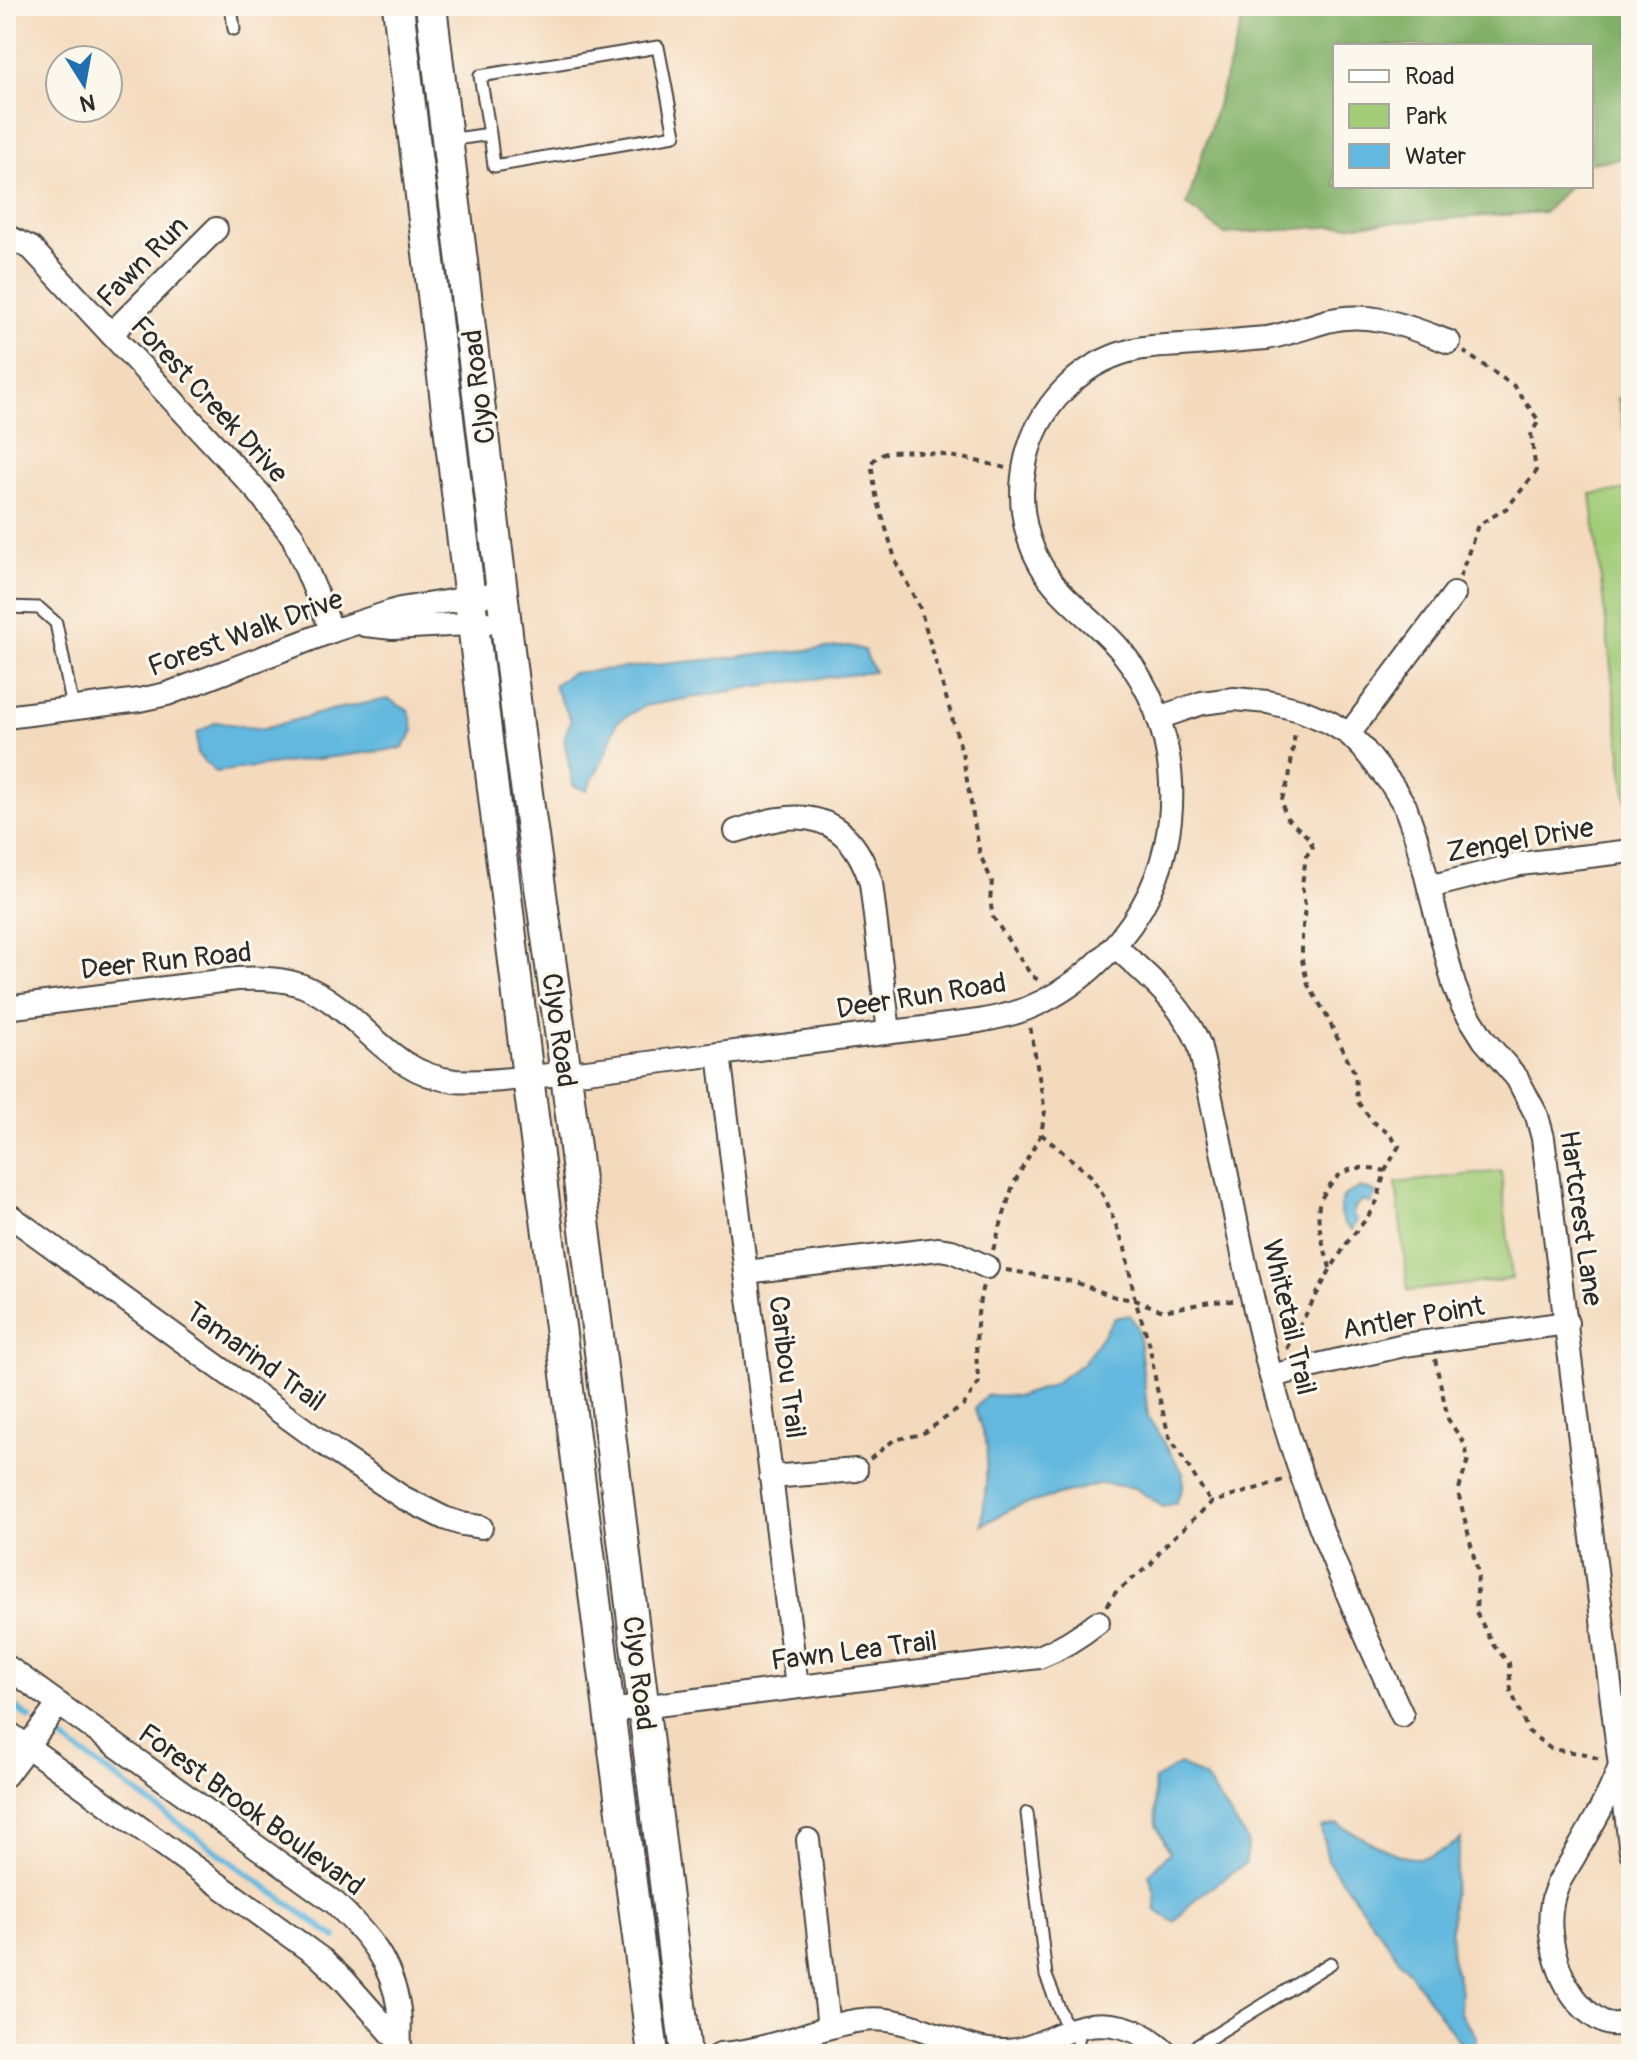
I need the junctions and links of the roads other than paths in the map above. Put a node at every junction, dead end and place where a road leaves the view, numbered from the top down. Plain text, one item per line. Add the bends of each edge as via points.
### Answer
1 (231, 6) edge
2 (398, 6) edge
3 (431, 6) edge
4 (234, 29) dead end
5 (490, 134) junction
6 (448, 140) junction
7 (216, 229) dead end
8 (6, 236) edge
9 (111, 334) junction
10 (1449, 342) road end
11 (1454, 594) road end
12 (6, 607) edge
13 (505, 607) junction
14 (472, 611) junction
15 (332, 631) junction
16 (73, 708) junction
17 (6, 717) edge
18 (1158, 718) junction
19 (1349, 734) junction
20 (736, 831) dead end
21 (1623, 852) dead end
22 (1429, 887) junction
23 (1115, 946) junction
24 (6, 1008) edge
25 (889, 1032) junction
26 (719, 1054) junction
27 (566, 1074) junction
28 (528, 1077) junction
29 (6, 1213) edge
30 (987, 1267) road end
31 (746, 1272) junction
32 (1567, 1323) junction
33 (1271, 1376) junction
34 (856, 1470) road end
35 (771, 1477) junction
36 (481, 1527) dead end
37 (1098, 1622) road end
38 (6, 1666) edge
39 (797, 1687) junction
40 (59, 1704) junction
41 (644, 1705) junction
42 (609, 1711) junction
43 (1402, 1715) dead end
44 (6, 1731) edge
45 (27, 1746) junction
46 (1620, 1766) junction
47 (6, 1775) edge
48 (1027, 1813) dead end
49 (808, 1840) dead end
50 (1631, 1852) edge
51 (1331, 1963) dead end
52 (1631, 2020) edge
53 (829, 2027) junction
54 (1074, 2029) junction
55 (400, 2048) edge
56 (964, 2049) edge
57 (653, 2054) edge
58 (686, 2054) edge
59 (720, 2054) edge
60 (1075, 2054) edge
61 (1168, 2054) edge
62 (1184, 2054) edge

1 - 4 lane
2 - 14 street, Clyo Road
3 - 6 street, Clyo Road
5 - 5 lane via 494,166 675,135 658,47 480,76
5 - 6 lane
6 - 13 street, Clyo Road
7 - 9 street, Fawn Run
8 - 9 street, Forest Creek Drive via 31,248
9 - 15 street, Forest Creek Drive via 259,493 293,537
10 - 18 street, Deer Run Road via 1397,322 1352,318 1267,338 1130,350 1089,368 1054,400 1030,443 1023,473 1021,500 1030,542 1052,584 1122,652
11 - 19 street
12 - 16 lane via 39,608 56,623
13 - 14 street, Forest Walk Drive
13 - 27 street, Clyo Road
14 - 15 street, Forest Walk Drive via 400,609
14 - 28 street, Clyo Road
15 - 16 street, Forest Walk Drive via 167,694
16 - 17 street, Forest Walk Drive
18 - 19 street, Hartcrest Lane via 1234,699 1300,710
18 - 23 street, Deer Run Road via 1171,782 1170,826 1150,893
19 - 22 street, Hartcrest Lane via 1405,806
20 - 25 street via 775,819 815,819 855,845 871,883
21 - 22 street, Zengel Drive via 1520,864
22 - 32 street, Hartcrest Lane via 1462,1005 1517,1078 1537,1116
23 - 25 street, Deer Run Road via 1086,973 1027,1008 979,1021
23 - 33 street, Whitetail Trail via 1172,998 1199,1044
24 - 28 street, Deer Run Road via 237,979 285,981 326,998 393,1056 424,1073 455,1081
25 - 26 street, Deer Run Road
26 - 27 street, Deer Run Road
26 - 31 street, Caribou Trail
27 - 28 street, Deer Run Road
27 - 41 street, Clyo Road
28 - 42 street, Clyo Road
29 - 36 street, Tamarind Trail via 402,1497 444,1518
30 - 31 street via 939,1249
31 - 35 street, Caribou Trail
32 - 33 street, Antler Point via 1404,1345
32 - 46 street, Hartcrest Lane
33 - 43 street, Whitetail Trail via 1322,1533
34 - 35 street
35 - 39 street, Caribou Trail
37 - 39 street, Fawn Lea Trail via 1039,1657
38 - 40 street, Forest Brook Boulevard
39 - 41 street, Fawn Lea Trail
40 - 45 street
40 - 55 street, Forest Brook Boulevard via 335,1903 363,1930 392,1980 400,2013
41 - 42 street, Fawn Lea Trail
41 - 58 street, Clyo Road
42 - 57 street, Clyo Road
44 - 45 street, Forest Brook Boulevard
45 - 47 street
45 - 55 street, Forest Brook Boulevard via 323,1960
46 - 50 street, Hartcrest Lane
46 - 52 street, Hartcrest Lane via 1611,1792 1557,1886 1552,1943 1579,2004 1600,2022
48 - 54 lane via 1046,1976
49 - 53 street
51 - 62 lane
53 - 56 street via 889,2019 919,2026
53 - 59 street
54 - 56 street via 1022,2050
54 - 60 lane
54 - 61 street via 1123,2026

